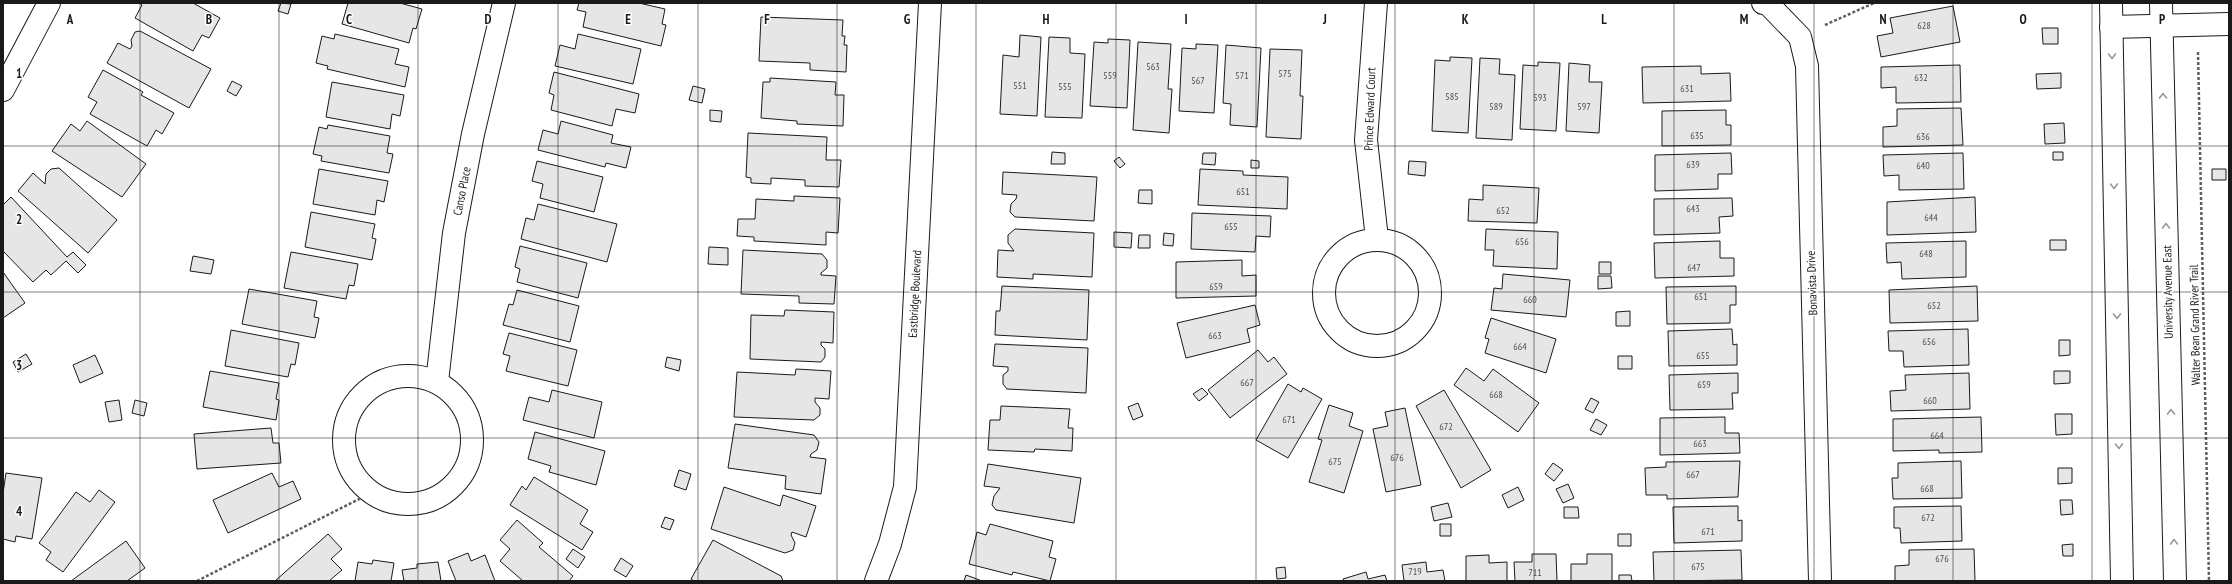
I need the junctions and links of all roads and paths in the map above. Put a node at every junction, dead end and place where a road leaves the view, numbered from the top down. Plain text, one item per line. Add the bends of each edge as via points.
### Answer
1 (49, 3) edge
2 (504, 3) edge
3 (930, 3) edge
4 (1376, 3) edge
5 (1763, 3) edge
6 (1874, 3) edge
7 (2111, 3) edge
8 (2160, 3) edge
9 (2229, 24) edge
10 (2161, 26) junction
11 (2111, 27) junction
12 (1800, 37) junction
13 (2199, 69) dead end
14 (3, 90) edge
15 (1377, 239) junction
16 (436, 382) junction
17 (371, 493) junction
18 (197, 581) edge
19 (876, 581) edge
20 (1820, 581) edge
21 (2122, 581) edge
22 (2175, 581) edge
23 (2209, 581) edge

1 - 14 street
2 - 16 street, Canso Place via 473,134 454,233
3 - 19 street, Eastbridge Boulevard via 905,487 890,544
4 - 15 street, Prince Edward Court via 1366,140
5 - 12 street via 1768,4
6 - 12 path
7 - 11 street
8 - 10 street, University Avenue East
9 - 10 street
10 - 11 street
22 -> 10 street, University Avenue East
11 -> 21 street
12 - 20 street, Bonavista Drive via 1807,66
13 - 23 path, Walter Bean Grand River Trail
15 - 15 street via 1359,242 1343,252 1328,272 1323,290 1326,310 1335,327 1344,336 1361,345 1376,347 1405,340 1419,328 1430,305 1431,286 1425,268 1408,249 1391,241
16 - 17 street via 415,376 386,380 367,391 352,408 347,420 344,442 348,464 355,477
16 - 17 street via 459,401 470,420 473,443 470,460 459,480 442,495 429,501 407,504 385,500
17 - 18 path

